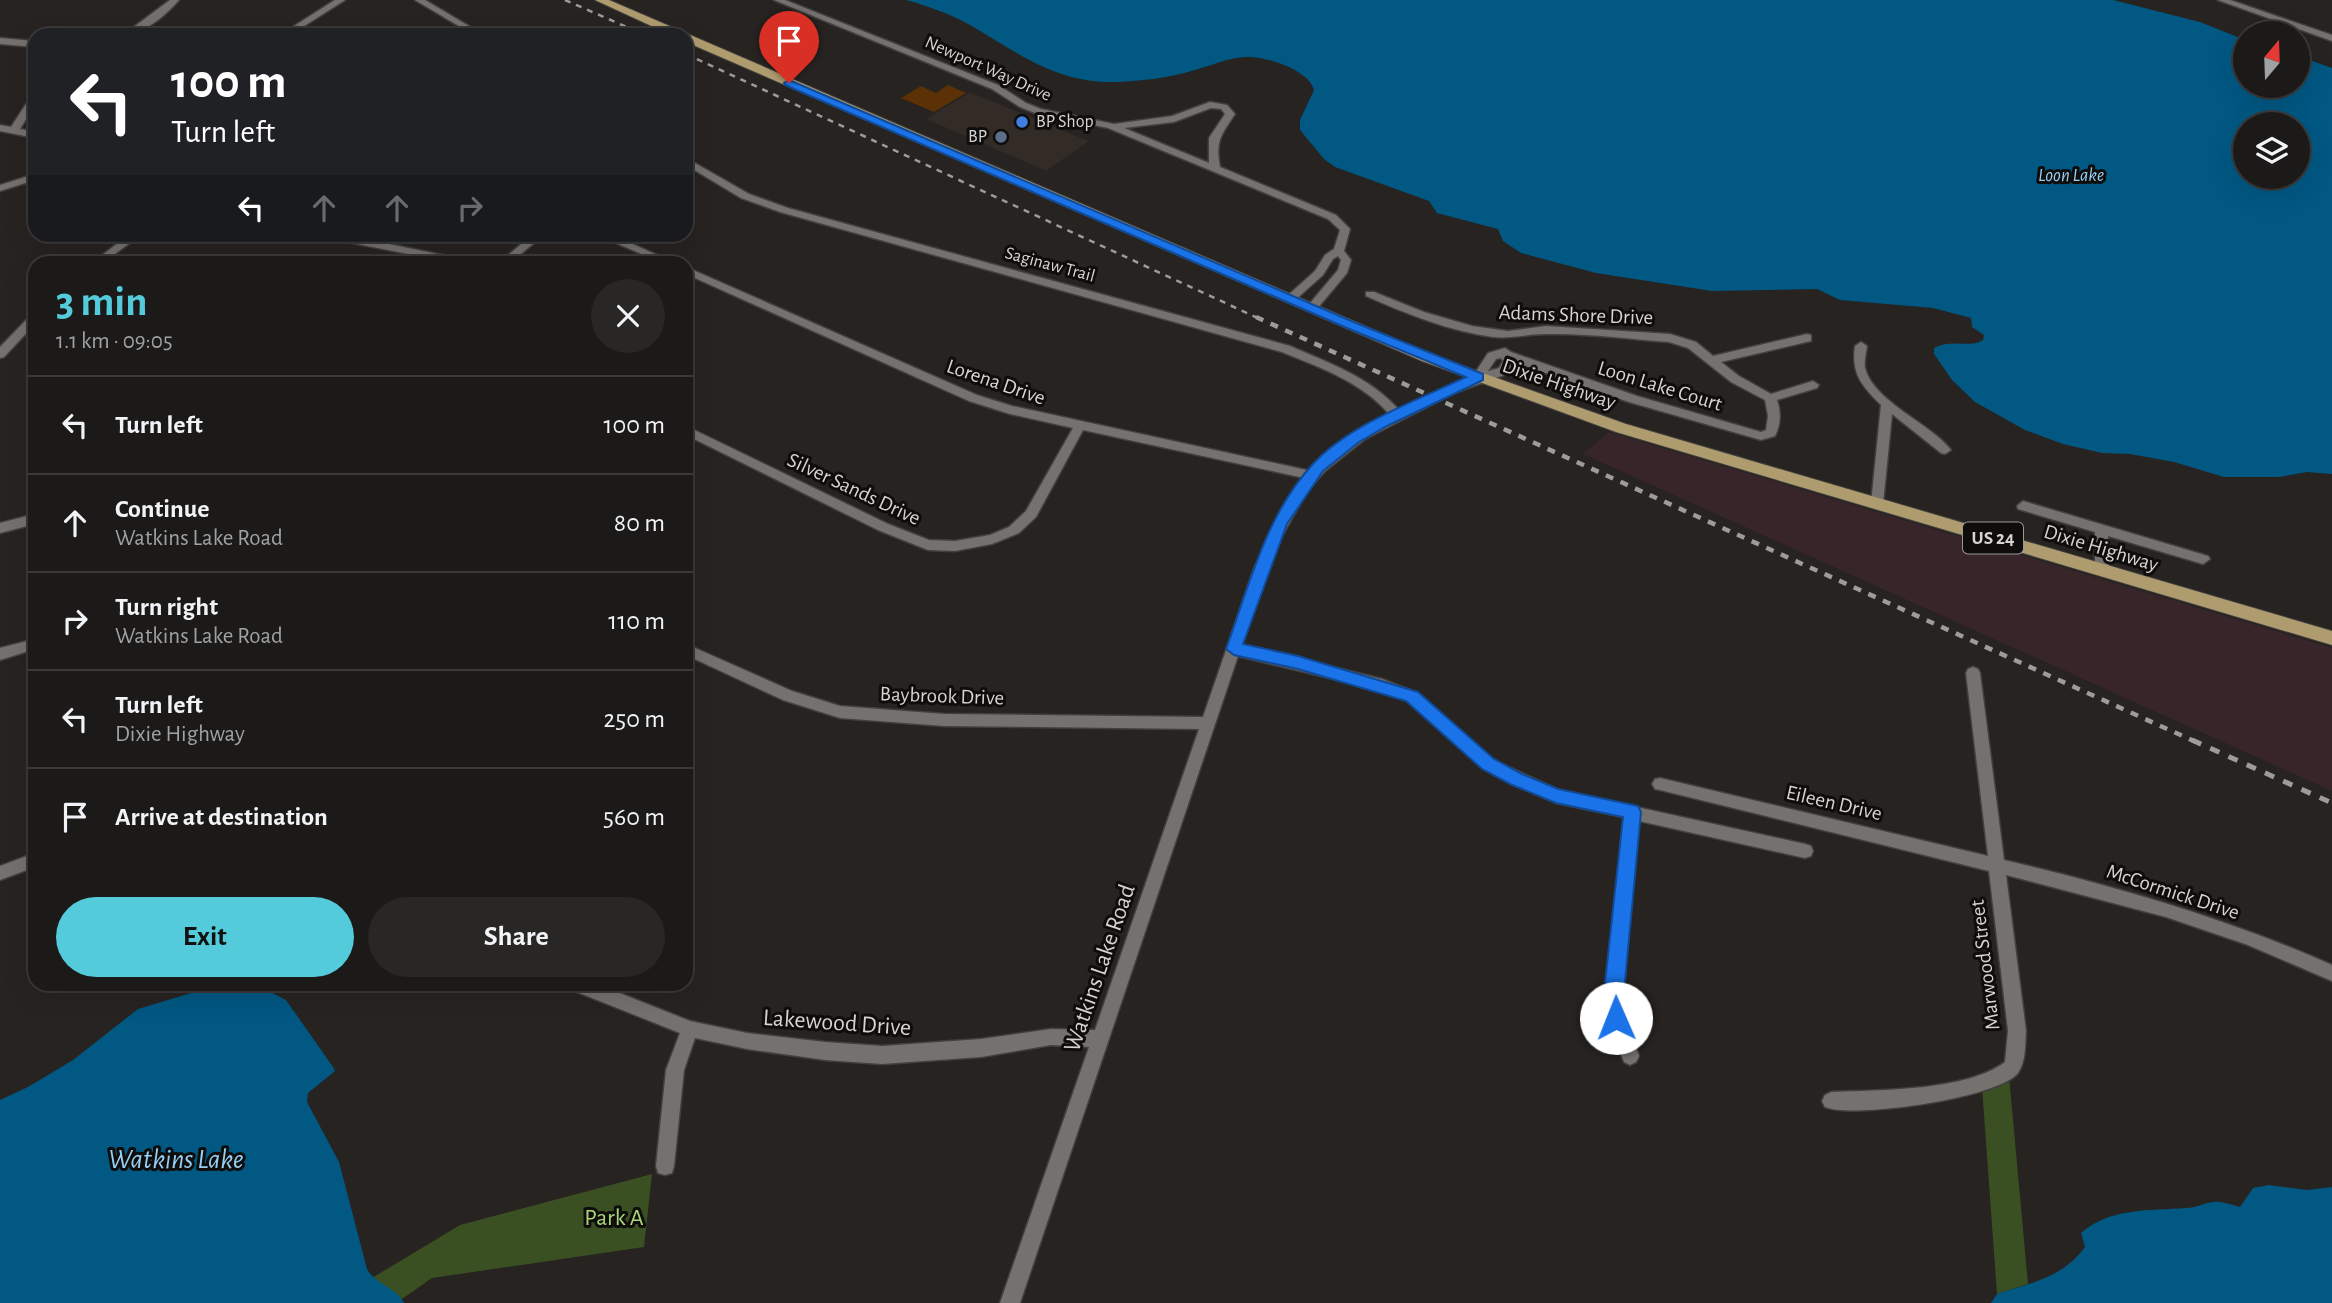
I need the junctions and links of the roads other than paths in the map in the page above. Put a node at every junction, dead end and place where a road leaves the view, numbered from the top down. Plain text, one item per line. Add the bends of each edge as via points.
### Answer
1 (175, 0) edge
2 (341, 0) edge
3 (419, 0) edge
4 (600, 0) edge
5 (778, 0) edge
6 (2222, 0) edge
7 (2236, 2) edge
8 (138, 28) edge
9 (295, 28) edge
10 (468, 28) edge
11 (664, 28) edge
12 (2332, 38) edge
13 (0, 41) edge
14 (693, 41) edge
15 (28, 43) edge
16 (28, 108) edge
17 (1111, 126) junction
18 (0, 128) edge
19 (14, 131) junction
20 (28, 134) edge
21 (693, 165) edge
22 (1215, 169) junction
23 (28, 179) edge
24 (0, 188) edge
25 (126, 242) edge
26 (362, 242) edge
27 (530, 242) edge
28 (619, 242) edge
29 (1339, 251) junction
30 (107, 256) edge
31 (431, 256) edge
32 (512, 256) edge
33 (653, 256) edge
34 (693, 273) edge
35 (1370, 294) dead end
36 (1290, 299) junction
37 (1312, 309) junction
38 (28, 324) edge
39 (1511, 336) junction
40 (1807, 338) dead end
41 (1861, 345) dead end
42 (0, 354) edge
43 (1504, 354) junction
44 (1713, 360) junction
45 (1478, 377) junction
46 (1813, 385) dead end
47 (1770, 398) junction
48 (1887, 403) junction
49 (1397, 416) junction
50 (1079, 427) junction
51 (693, 432) edge
52 (1945, 450) dead end
53 (1311, 475) junction
54 (1877, 504) junction
55 (2023, 506) dead end
56 (28, 522) edge
57 (0, 528) edge
58 (2101, 530) junction
59 (2203, 559) dead end
60 (2102, 570) junction
61 (2332, 638) edge
62 (28, 646) edge
63 (1234, 649) junction
64 (693, 652) edge
65 (0, 654) edge
66 (1973, 673) dead end
67 (1208, 723) junction
68 (1660, 784) dead end
69 (1632, 812) junction
70 (1805, 851) dead end
71 (28, 863) edge
72 (1997, 865) junction
73 (0, 873) edge
74 (2332, 973) edge
75 (595, 991) edge
76 (690, 1029) junction
77 (1102, 1039) junction
78 (1630, 1056) dead end
79 (1831, 1101) dead end
80 (665, 1166) dead end
81 (1010, 1303) edge

1 - 8 street
2 - 9 street
3 - 10 street
4 - 11 main road
5 - 17 street, Newport Way Drive via 995,86 1038,111
6 - 7 street
7 - 12 street
13 - 15 street
14 - 36 main road, Dixie Highway / US 24
16 - 19 street
17 - 22 street, Newport Way Drive
17 - 22 street, Newport Way Drive via 1174,119 1210,105 1224,107 1230,114 1214,137
18 - 19 street
19 - 20 street
21 - 49 street, Saginaw Trail via 745,196 784,210 1309,357 1355,379
22 - 29 street, Newport Way Drive via 1332,217 1345,229
23 - 24 street
25 - 30 street
26 - 31 street
27 - 32 street
28 - 33 street
29 - 36 street
29 - 37 street, Newport Way Drive via 1346,260 1343,271
34 - 50 street, Lorena Drive via 973,398
35 - 39 street, Adams Shore Drive via 1436,322
36 - 37 main road, Dixie Highway / US 24
37 - 45 main road, Dixie Highway / US 24
38 - 42 street
39 - 43 street, Watkins Lake Road
39 - 44 street, Adams Shore Drive via 1546,330 1651,335 1692,345
40 - 44 street
41 - 48 street via 1861,374
43 - 45 street, Watkins Lake Road via 1509,361 1503,371
43 - 47 street, Loon Lake Court via 1633,399 1761,436 1773,429
44 - 47 street, Adams Shore Drive via 1735,379
45 - 49 street, Watkins Lake Road
45 - 54 main road, Dixie Highway / US 24 via 1621,428
46 - 47 street
48 - 52 street
48 - 54 street
49 - 53 street, Watkins Lake Road via 1354,439
50 - 51 street, Silver Sands Drive via 1031,514 1014,530 955,546 928,545 883,527
50 - 53 street, Lorena Drive
53 - 63 street, Watkins Lake Road via 1280,523
54 - 60 main road, Dixie Highway / US 24
55 - 58 street
56 - 57 street
58 - 59 street
58 - 60 street
60 - 61 main road, Dixie Highway / US 24
62 - 65 street
63 - 67 street, Watkins Lake Road
63 - 69 street via 1382,685 1412,697 1488,764 1516,779 1556,796
64 - 67 street, Baybrook Drive via 788,696 840,712 944,720
66 - 72 street, Marwood Street
67 - 77 street, Watkins Lake Road
68 - 72 street, Eileen Drive
69 - 70 street
69 - 78 street via 1614,992 1616,1018
71 - 73 street
72 - 74 street, McCormick Drive via 2183,914
72 - 79 street, Marwood Street via 2017,1031 2011,1068 1968,1087 1885,1099
75 - 76 street, Lakewood Drive
76 - 77 street, Lakewood Drive via 747,1041 883,1055 1051,1037
76 - 80 street via 675,1070
77 - 81 street, Watkins Lake Road

